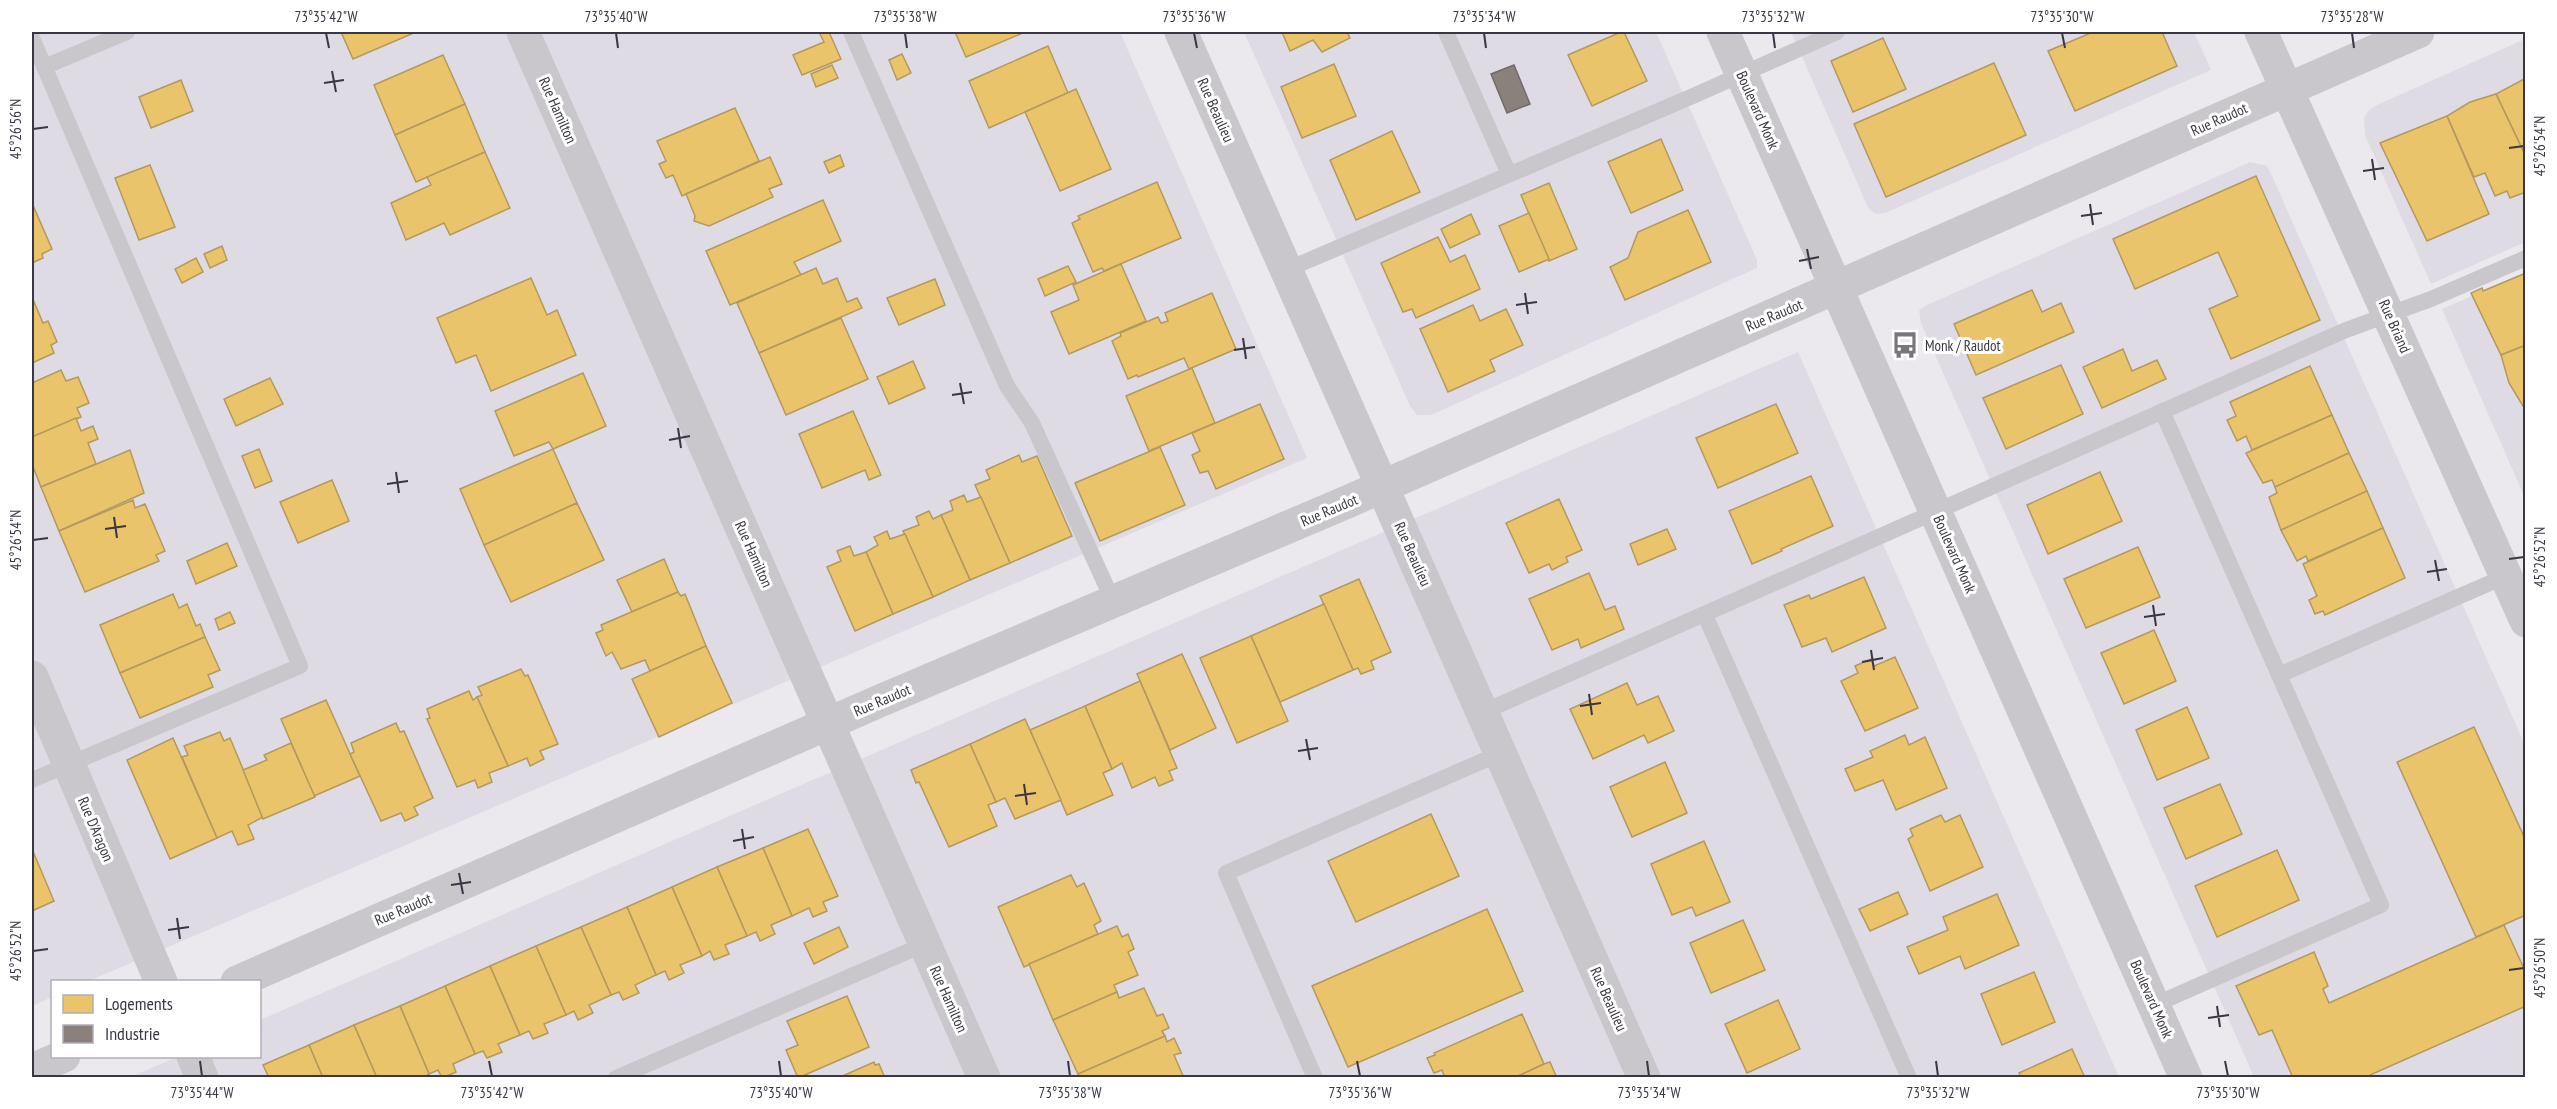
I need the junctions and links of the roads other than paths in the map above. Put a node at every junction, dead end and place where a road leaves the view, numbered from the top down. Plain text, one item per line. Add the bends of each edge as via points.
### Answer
1 (127, 32) edge
2 (523, 32) edge
3 (851, 32) edge
4 (1181, 32) edge
5 (1446, 32) edge
6 (1723, 32) edge
7 (1837, 32) edge
8 (2261, 32) edge
9 (2418, 32) edge
10 (32, 38) edge
11 (44, 67) junction
12 (1742, 74) junction
13 (2286, 89) junction
14 (1509, 174) junction
15 (2526, 258) edge
16 (1286, 270) junction
17 (1836, 288) junction
18 (2390, 314) junction
19 (2162, 411) junction
20 (1382, 487) junction
21 (1935, 511) junction
22 (2506, 576) junction
23 (1113, 601) junction
24 (1705, 615) junction
25 (2526, 621) edge
26 (2279, 675) junction
27 (32, 677) edge
28 (1483, 712) junction
29 (829, 723) junction
30 (1501, 753) junction
31 (69, 764) junction
32 (32, 780) edge
33 (925, 944) junction
34 (161, 980) edge
35 (239, 980) edge
36 (2154, 1005) junction
37 (59, 1058) edge
38 (194, 1058) edge
39 (32, 1070) edge
40 (202, 1077) edge
41 (616, 1077) edge
42 (984, 1077) edge
43 (1315, 1077) edge
44 (1644, 1077) edge
45 (1909, 1077) edge
46 (2186, 1077) edge

1 - 11 lane
2 - 29 street, Rue Hamilton
3 - 23 lane via 1007,386 1032,423
4 - 16 street, Rue Beaulieu
5 - 14 lane
6 - 12 street, Boulevard Monk
7 - 12 lane
8 - 13 street, Rue Briand
9 - 13 street, Rue Raudot
10 - 11 lane
11 - 31 lane via 300,666
12 - 14 lane
12 - 17 street, Boulevard Monk
13 - 17 street, Rue Raudot
13 - 18 street, Rue Briand
14 - 16 lane
15 - 18 lane
16 - 20 street, Rue Beaulieu
17 - 20 street, Rue Raudot
17 - 21 street, Boulevard Monk
18 - 19 lane
18 - 22 street, Rue Briand
19 - 21 lane
19 - 26 lane
20 - 23 street, Rue Raudot
20 - 28 street, Rue Beaulieu
21 - 24 lane
21 - 36 street, Boulevard Monk
22 - 25 street, Rue Briand
22 - 26 lane
23 - 29 street, Rue Raudot
24 - 28 lane
24 - 45 lane
26 - 36 lane via 2381,905
27 - 31 street, Rue D'Aragon
28 - 30 street, Rue Beaulieu
29 - 33 street, Rue Hamilton
29 - 35 street, Rue Raudot
30 - 43 lane via 1226,873
30 - 44 street, Rue Beaulieu
31 - 32 lane
31 - 34 street, Rue D'Aragon
33 - 41 lane
33 - 42 street, Rue Hamilton
36 - 46 street, Boulevard Monk
37 - 39 street
38 - 40 street

